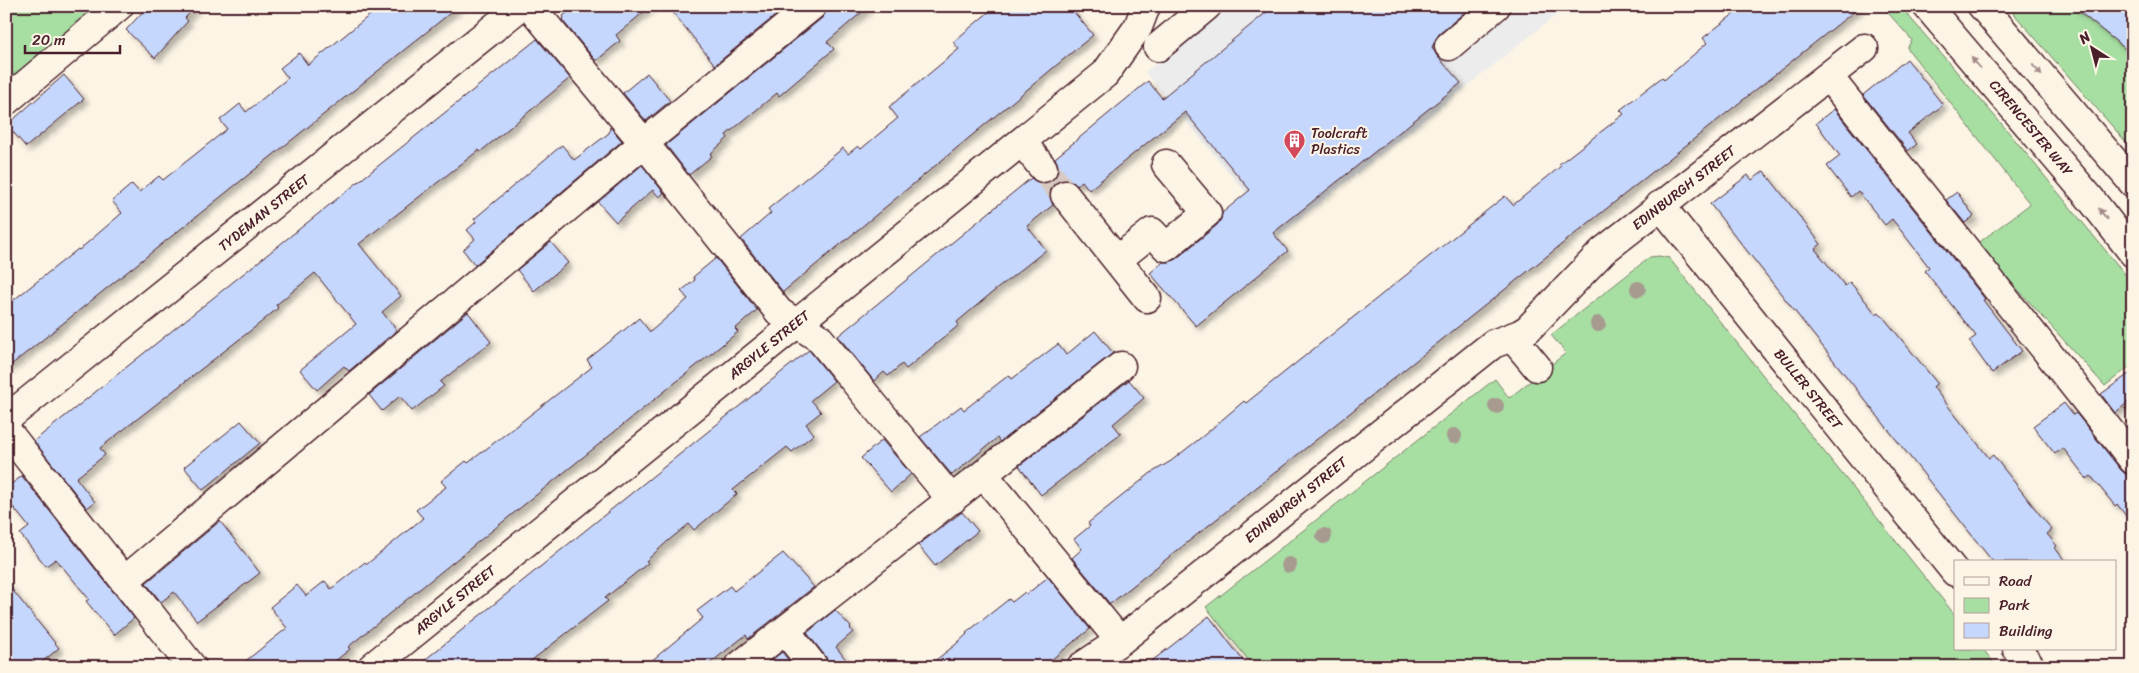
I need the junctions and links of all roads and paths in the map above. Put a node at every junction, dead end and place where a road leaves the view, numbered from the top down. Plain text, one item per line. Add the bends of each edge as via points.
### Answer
1 (120, 6) edge
2 (521, 6) edge
3 (530, 6) edge
4 (812, 6) edge
5 (1146, 6) edge
6 (1207, 6) edge
7 (1496, 6) edge
8 (1926, 6) edge
9 (1982, 6) edge
10 (1448, 46) dead end
11 (1158, 47) dead end
12 (1864, 48) dead end
13 (1828, 76) junction
14 (6, 101) edge
15 (1022, 142) junction
16 (644, 143) junction
17 (1166, 164) dead end
18 (1043, 168) tunnel mouth
19 (2133, 183) edge
20 (1065, 195) tunnel mouth
21 (1660, 205) junction
22 (2133, 253) edge
23 (1117, 260) junction
24 (1147, 298) dead end
25 (798, 322) junction
26 (1512, 337) junction
27 (1121, 366) dead end
28 (1537, 367) dead end
29 (6, 420) edge
30 (6, 430) edge
31 (2133, 460) edge
32 (984, 475) junction
33 (952, 500) junction
34 (1954, 571) edge
35 (124, 581) junction
36 (785, 630) junction
37 (1120, 641) junction
38 (2018, 650) edge
39 (192, 667) edge
40 (372, 667) edge
41 (738, 667) edge
42 (814, 667) edge
43 (1081, 667) edge
44 (2031, 667) edge

1 - 14 street
2 - 29 street, TYDEMAN STREET
3 - 16 street
4 - 16 street
5 - 15 street, ARGYLE STREET via 1138,27 1105,74
6 - 11 street
7 - 10 street
22 -> 8 street, CIRENCESTER WAY
9 -> 19 street
12 - 13 street, EDINBURGH STREET
13 - 21 street, EDINBURGH STREET
13 - 31 street
15 - 18 street
15 - 25 street, ARGYLE STREET
16 - 25 street via 779,312
16 - 35 street
17 - 23 street via 1207,213 1166,247 1152,232
20 - 23 street
21 - 26 street, EDINBURGH STREET via 1602,251 1536,323
21 - 34 street, BULLER STREET
23 - 24 street
25 - 33 street via 819,338
25 - 40 street, ARGYLE STREET
26 - 28 street
26 - 37 street, EDINBURGH STREET via 1493,344
27 - 32 street
30 - 35 street
32 - 33 street
32 - 37 street
33 - 36 street
35 - 39 street
36 - 41 street
36 - 42 street
37 - 43 street, EDINBURGH STREET
38 - 44 street

